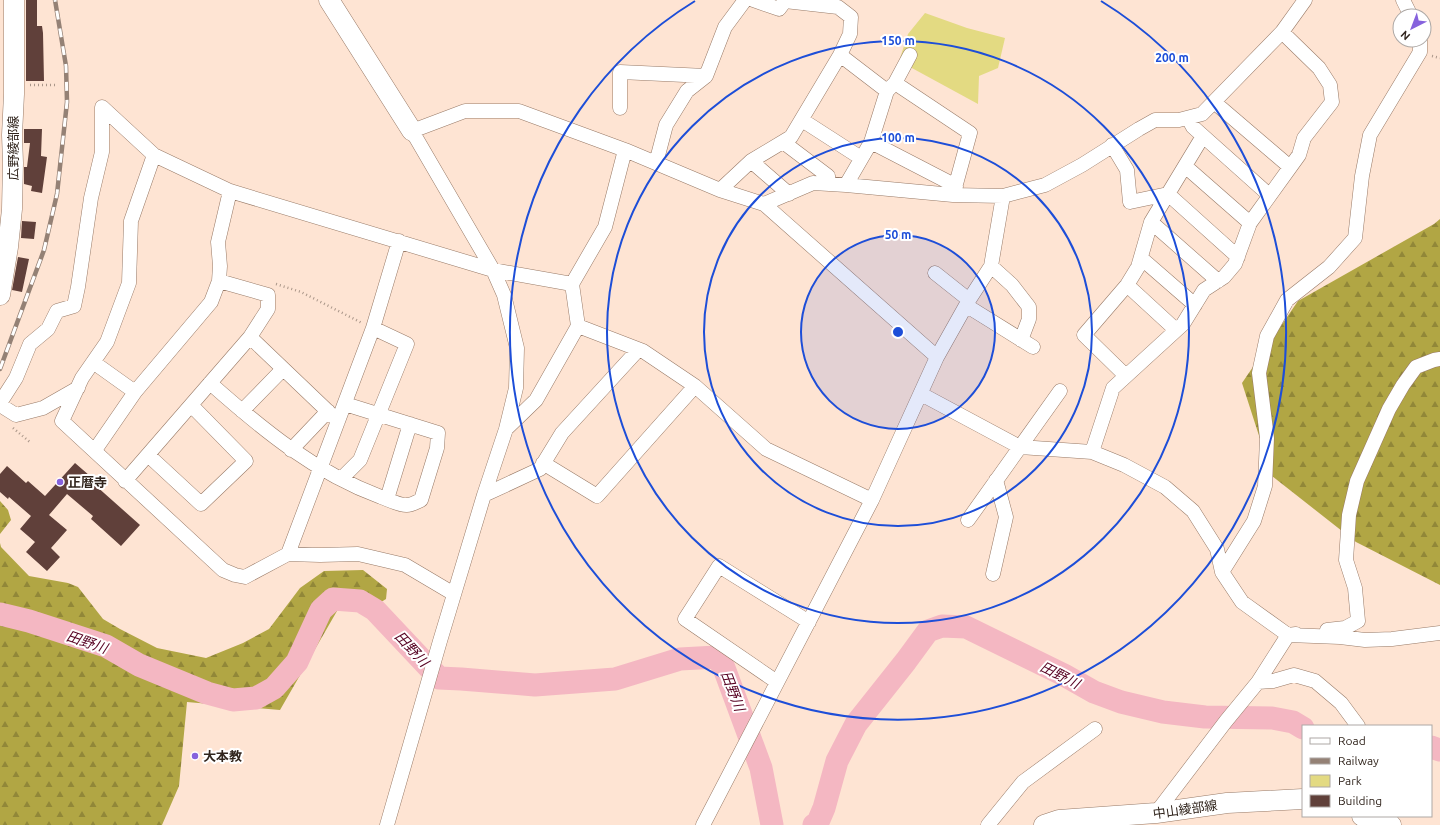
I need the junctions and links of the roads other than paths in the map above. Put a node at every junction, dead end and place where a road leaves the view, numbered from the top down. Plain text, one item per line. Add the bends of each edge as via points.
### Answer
1 (14, 0) edge
2 (329, 0) edge
3 (745, 0) edge
4 (753, 0) edge
5 (1304, 0) edge
6 (1282, 32) junction
7 (1420, 48) edge
8 (840, 55) junction
9 (910, 55) dead end
10 (706, 76) junction
11 (891, 87) junction
12 (1214, 102) junction
13 (620, 108) dead end
14 (1188, 118) junction
15 (802, 120) junction
16 (412, 131) junction
17 (1203, 136) junction
18 (783, 142) junction
19 (871, 142) junction
20 (1112, 145) junction
21 (625, 150) junction
22 (154, 155) junction
23 (861, 158) junction
24 (751, 161) junction
25 (656, 163) junction
26 (1185, 166) junction
27 (1290, 167) junction
28 (829, 184) junction
29 (846, 185) junction
30 (720, 190) junction
31 (230, 191) junction
32 (954, 191) junction
33 (789, 194) junction
34 (1168, 194) junction
35 (1270, 195) junction
36 (1003, 196) junction
37 (764, 204) junction
38 (1151, 222) junction
39 (1250, 223) junction
40 (399, 241) junction
41 (1238, 257) junction
42 (1141, 258) junction
43 (991, 266) junction
44 (493, 270) junction
45 (935, 273) dead end
46 (219, 281) junction
47 (1218, 281) junction
48 (572, 284) junction
49 (1127, 285) junction
50 (0, 295) edge
51 (968, 303) junction
52 (1194, 305) junction
53 (578, 326) junction
54 (373, 328) junction
55 (1176, 330) junction
56 (250, 337) junction
57 (1021, 340) junction
58 (1033, 347) dead end
59 (638, 350) junction
60 (937, 357) junction
61 (1440, 359) edge
62 (93, 362) junction
63 (283, 369) junction
64 (1126, 376) junction
65 (210, 383) junction
66 (695, 386) junction
67 (78, 388) junction
68 (1060, 391) dead end
69 (135, 392) junction
70 (921, 394) junction
71 (0, 404) edge
72 (345, 404) junction
73 (191, 405) junction
74 (242, 411) junction
75 (328, 411) junction
76 (378, 414) junction
77 (338, 421) junction
78 (410, 424) junction
79 (506, 429) junction
80 (1020, 447) junction
81 (95, 450) junction
82 (291, 450) junction
83 (1092, 452) junction
84 (148, 455) junction
85 (543, 463) junction
86 (321, 468) junction
87 (341, 479) junction
88 (996, 480) junction
89 (125, 481) junction
90 (484, 495) junction
91 (387, 499) junction
92 (872, 500) junction
93 (968, 520) dead end
94 (288, 554) junction
95 (1222, 572) junction
96 (993, 574) dead end
97 (454, 594) junction
98 (809, 622) junction
99 (1440, 634) edge
100 (1288, 635) junction
101 (777, 682) junction
102 (1258, 682) junction
103 (1357, 725) edge
104 (1095, 729) dead end
105 (1302, 799) edge
106 (1156, 813) junction
107 (1365, 817) edge
108 (387, 825) edge
109 (703, 825) edge
110 (988, 825) edge
111 (1044, 825) edge
112 (1391, 825) edge

1 - 50 main road, 広野綾部線 via 12,209
2 - 16 main road
3 - 10 street via 725,27
4 - 8 street via 779,9 785,1 838,7 851,18 850,34
5 - 6 street
6 - 12 street
6 - 27 street via 1319,68 1330,85 1332,102 1304,138 1299,155
7 - 95 street via 1370,135 1362,176 1355,238 1329,268 1287,300 1267,336 1259,373 1267,438 1265,486 1254,521
8 - 11 street
8 - 15 street
9 - 11 street
10 - 13 street via 620,72
10 - 25 street via 688,91 666,125
11 - 19 street
11 - 32 street via 970,133
12 - 14 street via 1202,114
12 - 27 street
14 - 17 street via 1192,127
14 - 20 street via 1155,120
15 - 18 street via 792,137
15 - 23 street
16 - 21 street via 465,111 519,111
16 - 44 street
17 - 26 street
17 - 35 street
18 - 24 street
18 - 28 street via 828,176
19 - 23 street
19 - 32 street
20 - 34 street via 1127,170 1130,202
20 - 36 street via 1045,185
21 - 25 street
21 - 48 street via 605,227
22 - 31 street
22 - 62 street via 131,221 129,283 106,342
22 - 71 street via 102,107 102,152 91,198 74,306 57,310 48,329 30,344 16,378
23 - 29 street
24 - 30 street
24 - 33 street
25 - 30 street
26 - 34 street
26 - 39 street
27 - 35 street
28 - 29 street
28 - 33 street via 813,183
29 - 32 street
30 - 37 street
31 - 40 street
31 - 46 street via 218,242
32 - 36 street
33 - 37 street
34 - 38 street
34 - 41 street
35 - 39 street
36 - 43 street
37 - 60 street
38 - 42 street
38 - 47 street
39 - 41 street
40 - 44 street
40 - 54 street
41 - 47 street via 1236,264
42 - 49 street
42 - 52 street
43 - 51 street
43 - 57 street via 1030,307 1029,320
44 - 48 street
44 - 79 street via 504,295 518,348 516,388
45 - 51 street
46 - 56 street via 268,295 268,309
46 - 69 street via 211,302
47 - 52 street via 1204,290
48 - 53 street
49 - 55 street
49 - 64 street via 1084,335
51 - 57 street
51 - 60 street
52 - 55 street via 1183,324
53 - 59 street
53 - 79 street via 536,400
54 - 72 street
54 - 76 street via 407,344
55 - 64 street
56 - 63 street
56 - 65 street
57 - 58 street
59 - 66 street
59 - 85 street via 562,433
60 - 70 street
61 - 100 street via 1416,367 1403,385 1389,409 1357,481 1349,515 1346,560 1354,588 1358,621 1345,628
62 - 67 street
62 - 69 street
63 - 74 street
63 - 75 street
64 - 83 street via 1113,388
65 - 73 street
65 - 74 street
66 - 85 street via 598,496
66 - 92 street via 766,449
67 - 71 street via 43,408 16,415
67 - 81 street via 62,421
68 - 80 street
69 - 81 street
70 - 80 street
70 - 92 street
72 - 76 street
72 - 77 street
73 - 84 street
73 - 84 street via 246,461 201,504
74 - 82 street
75 - 77 street
75 - 82 street
76 - 78 street
76 - 87 street via 360,460
77 - 86 street
78 - 91 street
78 - 91 street via 438,432 437,448 426,485 421,500 406,506
79 - 90 street
80 - 83 street
80 - 88 street
81 - 89 street
82 - 86 street
83 - 95 street via 1124,465 1165,487 1193,511 1217,549
84 - 89 street
85 - 90 street via 540,470
86 - 87 street
86 - 94 street
87 - 91 street
88 - 93 street
88 - 96 street via 1006,517
89 - 94 street via 223,570 235,576 245,577
90 - 97 street
92 - 98 street
94 - 97 street via 358,554 405,565
95 - 100 street via 1242,602
97 - 108 street
98 - 101 street
98 - 101 street via 719,566 685,619
99 - 100 street via 1366,640
100 - 102 street
101 - 109 street
102 - 103 street via 1294,675 1315,681 1341,703
102 - 106 street
104 - 110 street via 1023,782
105 - 106 main road, 中山綾部線 via 1227,803
106 - 111 main road, 中山綾部線 via 1058,820
107 - 112 main road

